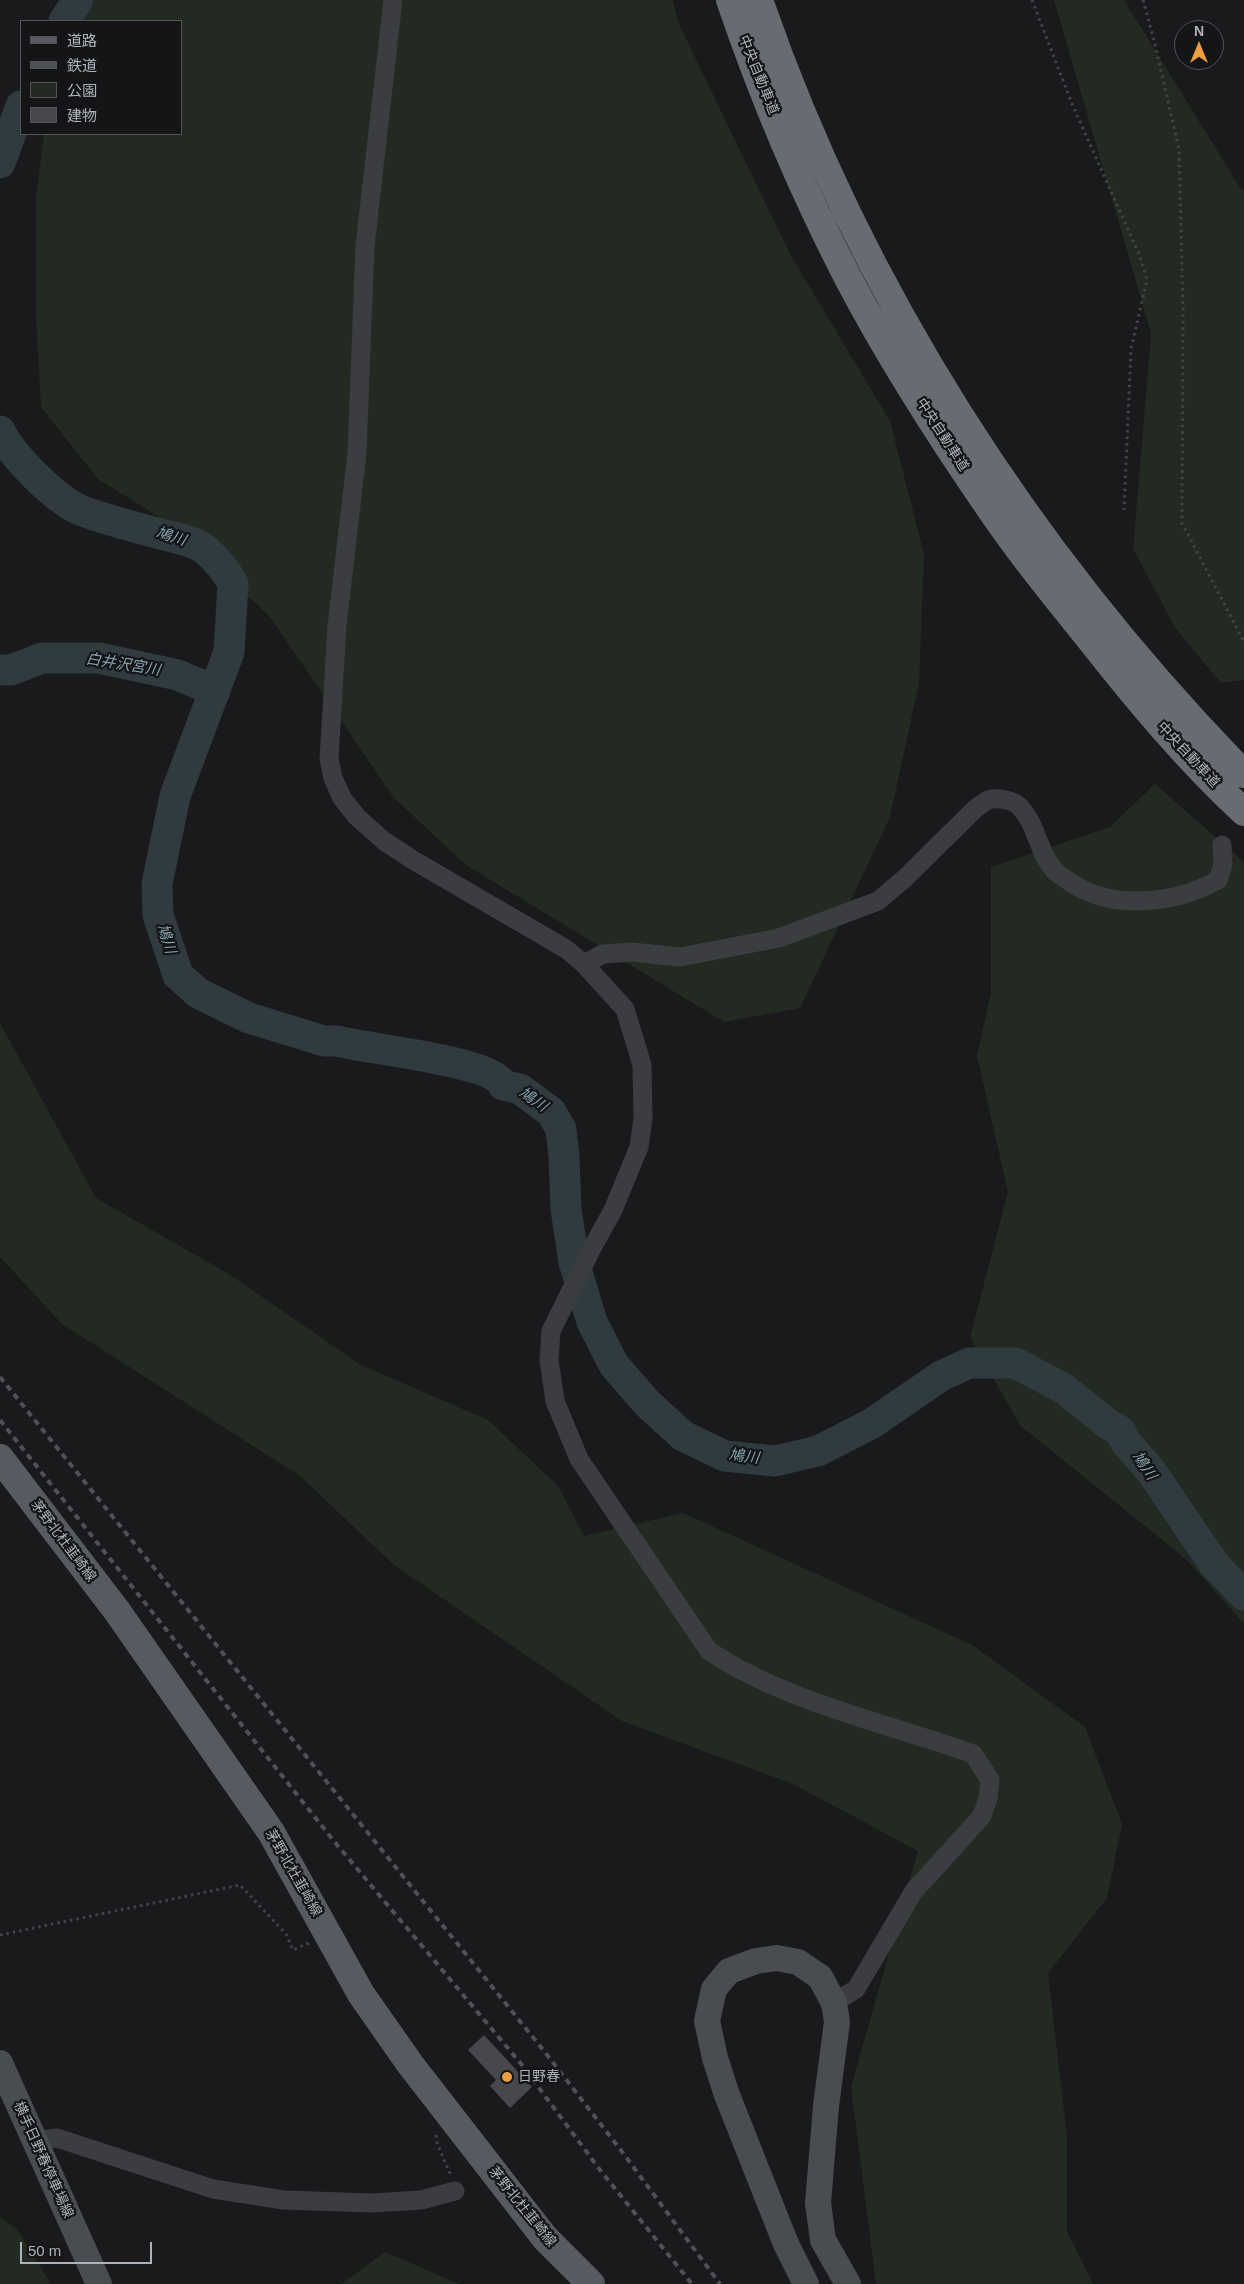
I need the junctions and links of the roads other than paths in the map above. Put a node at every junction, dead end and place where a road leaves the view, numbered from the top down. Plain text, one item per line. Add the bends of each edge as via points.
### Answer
1 (393, 0) edge
2 (730, 0) edge
3 (759, 0) edge
4 (1244, 774) edge
5 (1244, 812) edge
6 (1222, 845) dead end
7 (584, 964) junction
8 (0, 1458) edge
9 (834, 2003) junction
10 (0, 2063) edge
11 (33, 2141) junction
12 (455, 2191) road end
13 (99, 2284) edge
14 (591, 2284) edge
15 (806, 2284) edge
16 (848, 2284) edge

1 - 7 street via 365,246 357,453 337,626 329,759 342,798 357,817 384,841 546,936
2 - 5 highway, 中央自動車道 via 803,184 849,278 909,383 992,512 1060,603 1150,715
3 - 4 highway, 中央自動車道 via 828,173 873,266 932,371 1013,495 1080,588 1173,700
6 - 7 street via 1223,865 1218,880 1200,890 1152,901 1108,899 1075,885 1055,871 1020,805 1005,800 989,800 975,809 878,901 779,938 680,957 631,952 602,954
7 - 9 street via 625,1009 642,1065 643,1118 639,1147 613,1210 551,1331 549,1360 555,1401 579,1459 709,1651 737,1669 795,1696 974,1754 990,1780 982,1816 914,1891 856,1988
8 - 14 main road, 茅野北杜韮崎線 via 117,1611 270,1832 362,1994 410,2064 546,2238
9 - 15 street via 820,1977 798,1962 778,1958 756,1960 729,1971 714,1989 707,2021 727,2095 786,2244
9 - 16 street via 837,2022 818,2204 823,2240
10 - 11 street, 横手日野春停車場線
11 - 12 street via 56,2138 213,2189 284,2200 372,2204 421,2200
11 - 13 street, 横手日野春停車場線

